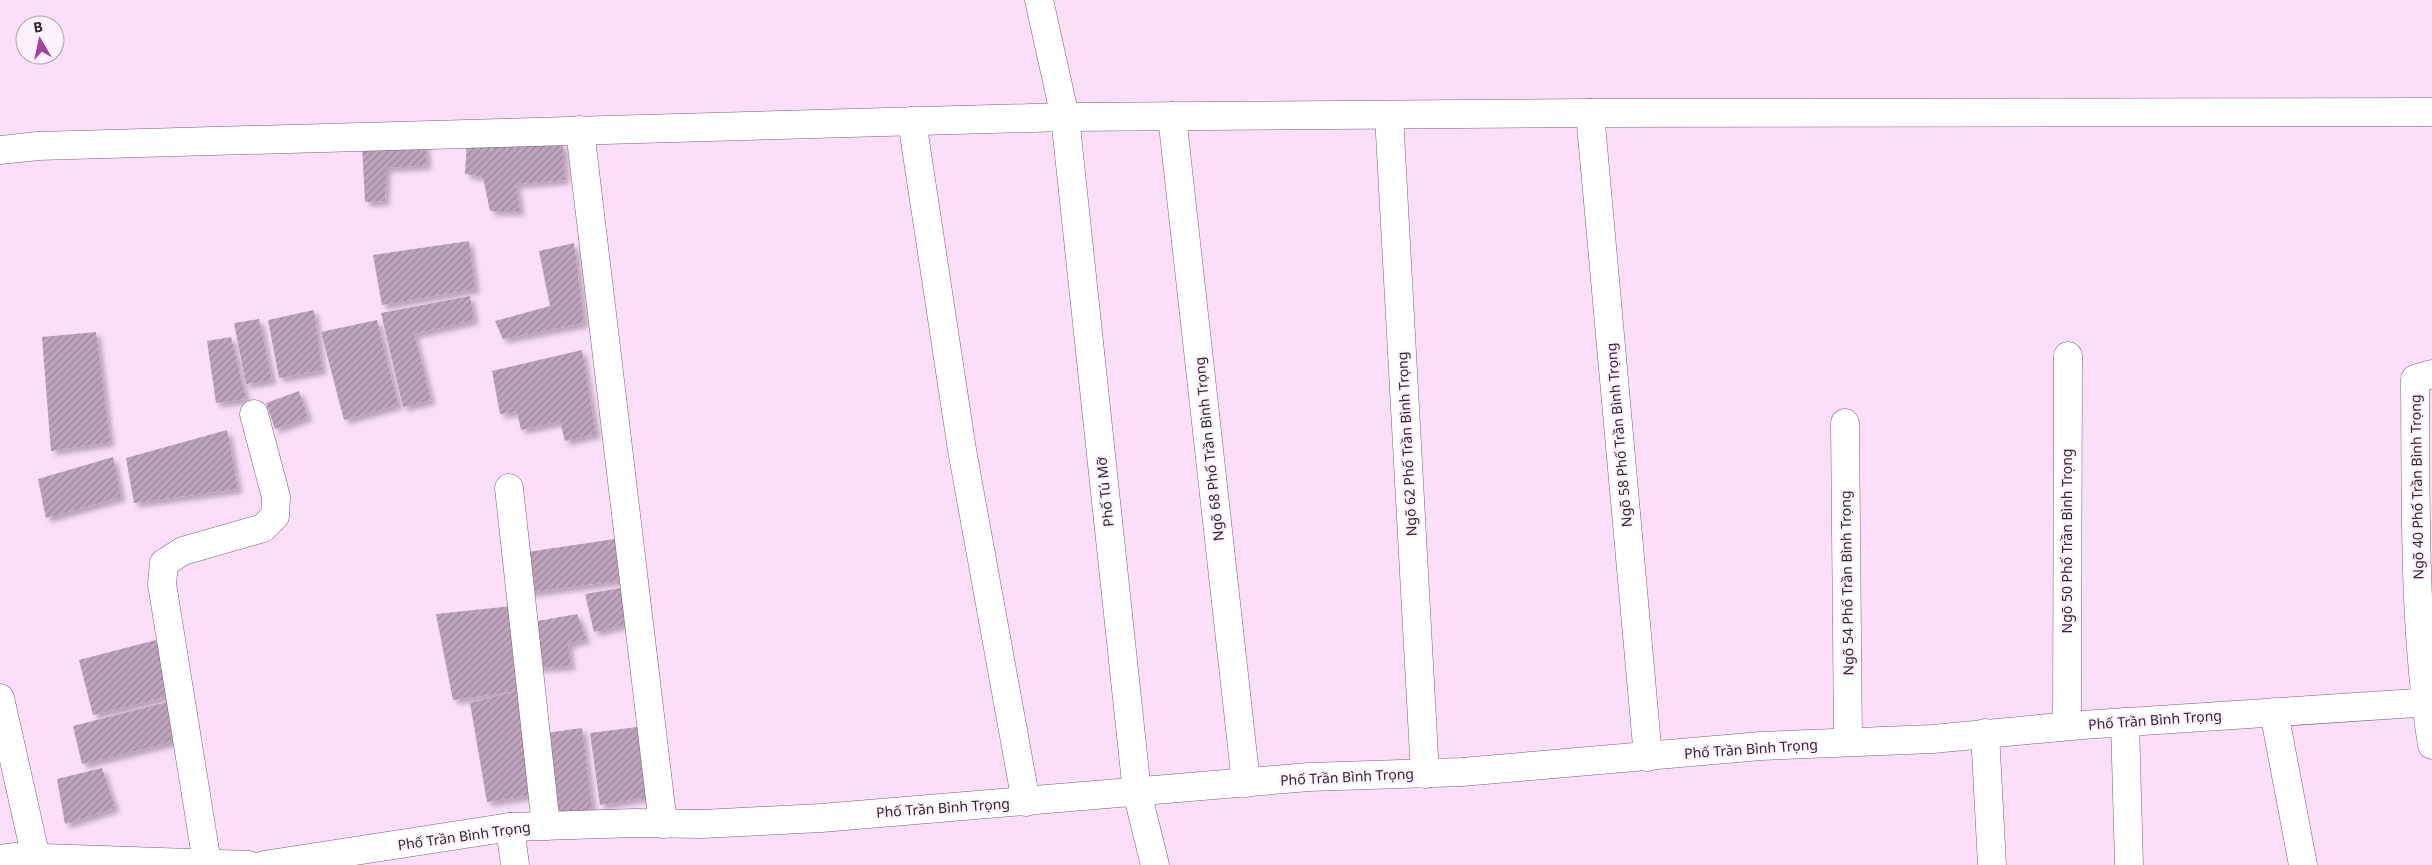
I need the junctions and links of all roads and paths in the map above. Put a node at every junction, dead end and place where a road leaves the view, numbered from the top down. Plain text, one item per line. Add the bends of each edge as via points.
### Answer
1 (1039, 0) edge
2 (2432, 112) edge
3 (1590, 113) junction
4 (1388, 115) junction
5 (1172, 116) junction
6 (1065, 117) junction
7 (912, 121) junction
8 (580, 130) junction
9 (0, 150) edge
10 (2068, 356) dead end
11 (2432, 374) edge
12 (254, 414) dead end
13 (1845, 423) dead end
14 (509, 488) dead end
15 (0, 698) edge
16 (2429, 702) edge
17 (2274, 712) junction
18 (2125, 722) junction
19 (2067, 726) junction
20 (1985, 733) junction
21 (1848, 742) junction
22 (2432, 745) edge
23 (1648, 757) junction
24 (1425, 774) junction
25 (1246, 783) junction
26 (1137, 792) junction
27 (1026, 802) junction
28 (663, 824) junction
29 (546, 826) junction
30 (510, 827) junction
31 (36, 858) junction
32 (0, 859) edge
33 (207, 863) junction
34 (249, 865) edge
35 (264, 865) edge
36 (514, 865) edge
37 (1155, 865) edge
38 (1992, 865) edge
39 (2129, 865) edge
40 (2303, 865) edge

1 - 6 street, Phố Tú Mỡ
2 - 3 street
3 - 4 street
3 - 23 street, Ngõ 58 Phố Trần Bình Trọng
4 - 5 street
4 - 24 street, Ngõ 62 Phố Trần Bình Trọng
5 - 6 street
5 - 25 street, Ngõ 68 Phố Trần Bình Trọng
6 - 7 street
6 - 26 street, Phố Tú Mỡ
7 - 8 street
7 - 27 street via 962,450
8 - 9 street
8 - 28 street
10 - 19 street, Ngõ 50 Phố Trần Bình Trọng
11 - 16 street, Ngõ 40 Phố Trần Bình Trọng via 2415,380 2416,528
12 - 33 street via 276,497 275,516 262,528 182,551 164,563 162,584
13 - 21 street, Ngõ 54 Phố Trần Bình Trọng
14 - 29 street
15 - 31 street
16 - 17 street, Phố Trần Bình Trọng
16 - 22 street
17 - 18 street, Phố Trần Bình Trọng
17 - 40 street
18 - 19 street, Phố Trần Bình Trọng
18 - 39 street
19 - 20 street, Phố Trần Bình Trọng
20 - 21 street, Phố Trần Bình Trọng via 1932,739
20 - 38 street
21 - 23 street, Phố Trần Bình Trọng via 1761,746
23 - 24 street, Phố Trần Bình Trọng
24 - 25 street, Phố Trần Bình Trọng
25 - 26 street, Phố Trần Bình Trọng
26 - 27 street, Phố Trần Bình Trọng
26 - 37 street, Phố Tú Mỡ
27 - 28 street, Phố Trần Bình Trọng via 821,818
28 - 29 street, Phố Trần Bình Trọng
29 - 30 street, Phố Trần Bình Trọng
30 - 35 street, Phố Trần Bình Trọng
30 - 36 street
31 - 32 street
31 - 33 street
33 - 34 street

